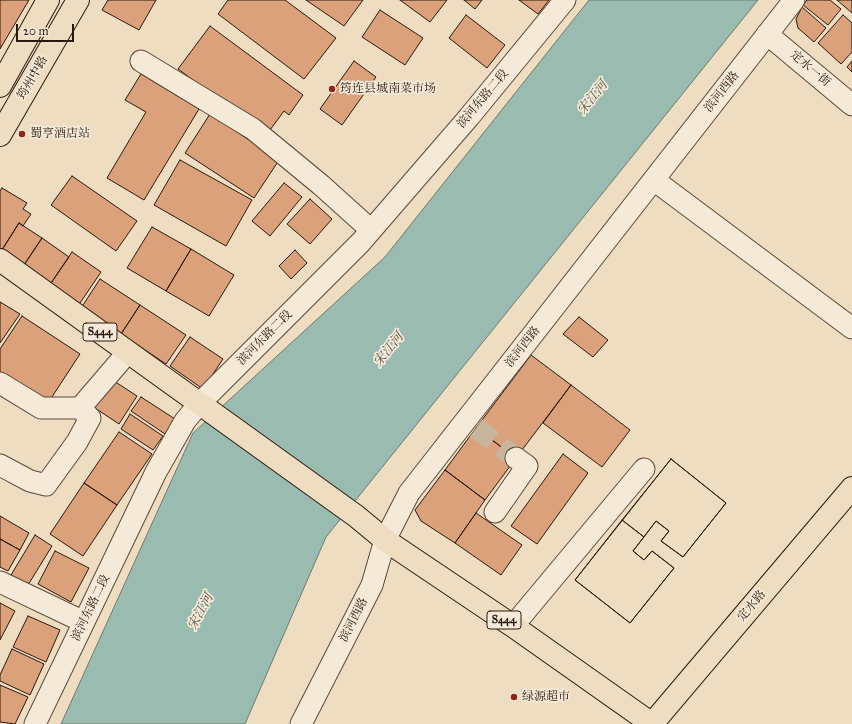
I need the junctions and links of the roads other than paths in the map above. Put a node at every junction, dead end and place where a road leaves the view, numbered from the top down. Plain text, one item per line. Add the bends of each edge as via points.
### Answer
1 (48, 0) edge
2 (78, 0) edge
3 (565, 0) edge
4 (794, 0) edge
5 (767, 34) junction
6 (141, 61) dead end
7 (0, 86) edge
8 (852, 105) edge
9 (0, 136) edge
10 (654, 180) junction
11 (371, 230) junction
12 (0, 260) edge
13 (852, 328) edge
14 (128, 352) junction
15 (0, 383) edge
16 (199, 404) junction
17 (80, 408) junction
18 (516, 458) tunnel mouth
19 (0, 465) edge
20 (644, 468) dead end
21 (852, 488) edge
22 (495, 512) dead end
23 (384, 540) junction
24 (0, 582) edge
25 (84, 622) junction
26 (513, 626) junction
27 (35, 724) edge
28 (301, 724) edge
29 (652, 724) edge

1 - 7 main road, 筠州中路
2 - 9 main road, 筠州中路
3 - 11 street, 滨河东路二段 via 469,117
4 - 5 street, 滨河西路
5 - 8 street, 定水一街
5 - 10 street, 滨河西路
6 - 11 street via 253,129
10 - 13 street
10 - 23 street, 滨河西路 via 471,424 409,493
11 - 16 street, 滨河东路二段
12 - 14 main road, S444
14 - 16 main road, S444
14 - 17 street
15 - 17 street via 41,408
16 - 23 main road, S444 via 356,516
16 - 25 street, 滨河东路二段 via 185,421 156,472
17 - 19 street via 90,418 77,442 46,485 30,481
18 - 22 street via 526,466
20 - 26 street
21 - 29 main road, 定水路
23 - 26 main road, S444
23 - 28 street, 滨河西路 via 372,585
24 - 25 street
25 - 27 street, 滨河东路二段
26 - 29 main road, S444

